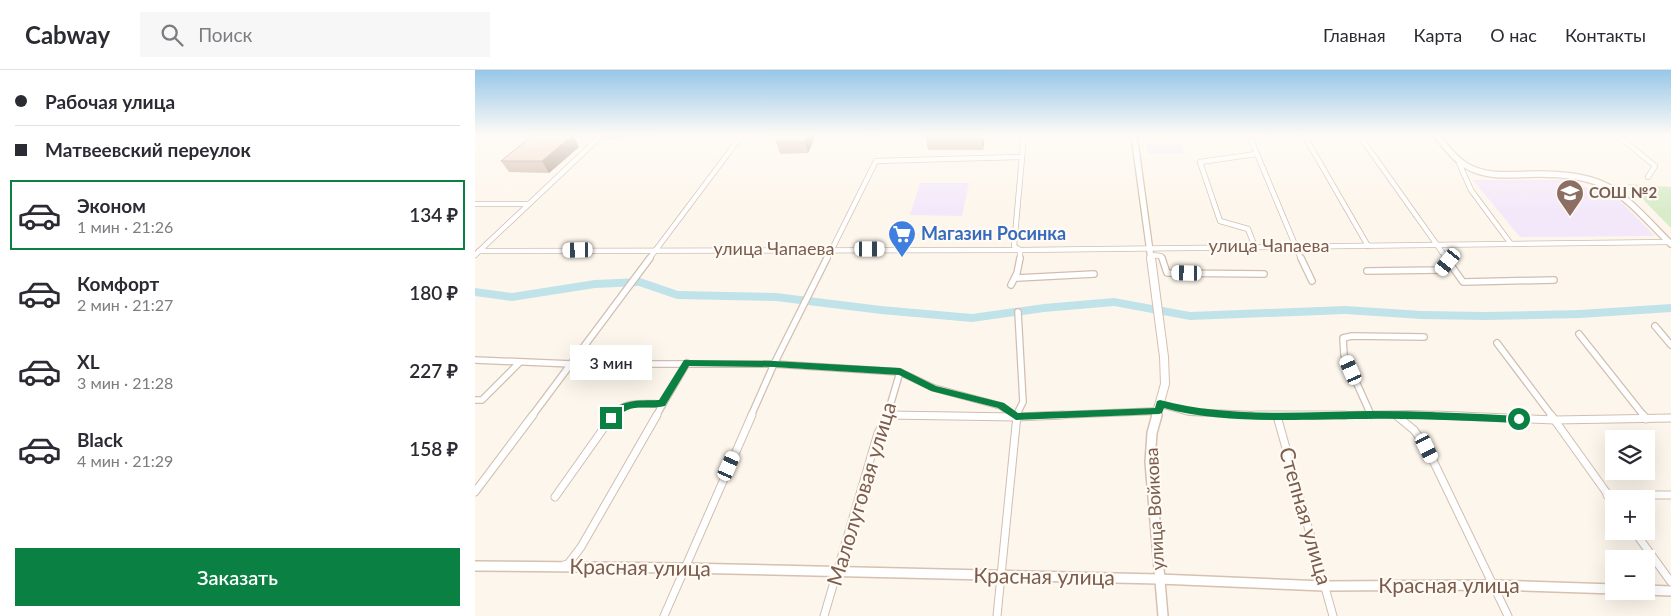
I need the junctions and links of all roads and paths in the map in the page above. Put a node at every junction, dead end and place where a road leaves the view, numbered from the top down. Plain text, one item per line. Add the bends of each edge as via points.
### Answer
1 (575, 160) edge
2 (723, 160) edge
3 (875, 160) edge
4 (1022, 160) edge
5 (1138, 160) edge
6 (1211, 160) edge
7 (1259, 160) edge
8 (1319, 160) edge
9 (1377, 160) edge
10 (1457, 160) edge
11 (1648, 160) edge
12 (1459, 163) junction
13 (1648, 176) dead end
14 (475, 204) edge
15 (528, 204) junction
16 (1670, 243) edge
17 (1511, 244) junction
18 (1436, 245) junction
19 (1255, 246) junction
20 (1295, 246) junction
21 (1368, 246) junction
22 (1150, 247) junction
23 (657, 249) junction
24 (833, 249) junction
25 (1020, 250) junction
26 (477, 253) edge
27 (1152, 255) junction
28 (1448, 262) junction
29 (1367, 271) dead end
30 (1094, 274) dead end
31 (1264, 274) dead end
32 (1017, 278) junction
33 (1554, 280) dead end
34 (1312, 281) dead end
35 (1011, 285) dead end
36 (1018, 312) dead end
37 (1655, 326) dead end
38 (1579, 334) dead end
39 (1424, 337) dead end
40 (1497, 343) dead end
41 (1671, 345) edge
42 (475, 360) edge
43 (519, 363) junction
44 (687, 363) junction
45 (572, 364) junction
46 (774, 364) junction
47 (900, 372) junction
48 (475, 400) edge
49 (661, 404) junction
50 (1159, 407) junction
51 (888, 415) junction
52 (1371, 415) junction
53 (1277, 416) junction
54 (1397, 416) junction
55 (1016, 417) junction
56 (1671, 418) edge
57 (1646, 419) junction
58 (1555, 420) junction
59 (475, 492) edge
60 (1605, 492) edge
61 (1655, 495) edge
62 (1671, 495) edge
63 (555, 497) dead end
64 (1641, 540) edge
65 (475, 566) edge
66 (559, 567) junction
67 (683, 568) junction
68 (837, 572) junction
69 (1000, 576) junction
70 (1159, 580) junction
71 (1671, 582) edge
72 (1493, 585) junction
73 (1324, 586) junction
74 (1605, 589) edge
75 (1655, 590) edge
76 (1671, 590) edge
77 (664, 616) edge
78 (825, 616) edge
79 (997, 616) edge
80 (1163, 616) edge
81 (1333, 616) edge
82 (1508, 616) edge

1 - 15 street
2 - 23 street
3 - 24 street
4 - 25 street via 1014,246
5 - 22 main road, улица Войкова
6 - 19 street via 1200,162 1220,222 1248,229
7 - 20 street
8 - 21 street
9 - 18 street
10 - 12 main road
11 - 13 street via 1655,166
12 - 16 main road via 1493,174 1560,175 1595,182 1617,192
12 - 17 street via 1471,190
14 - 15 street
15 - 26 street
16 - 17 street, улица Чапаева
17 - 18 street, улица Чапаева
18 - 21 street, улица Чапаева
18 - 28 street
19 - 20 street, улица Чапаева
19 - 22 street, улица Чапаева
20 - 21 street, улица Чапаева
20 - 34 street
22 - 25 street, улица Чапаева
22 - 27 main road, улица Войкова
23 - 24 street, улица Чапаева
23 - 26 street, улица Чапаева
23 - 45 street
24 - 25 street, улица Чапаева
24 - 46 street
25 - 32 street
27 - 31 street, улица Войкова via 1161,256 1167,273
27 - 50 main road, улица Войкова via 1165,384
28 - 29 street via 1441,270
28 - 33 street via 1463,282
30 - 32 street
32 - 35 street
36 - 55 street via 1023,402
37 - 41 street
38 - 57 street
39 - 52 street via 1343,338 1344,355
40 - 58 street
42 - 43 street
43 - 45 street
43 - 48 street via 482,400
44 - 45 street
44 - 46 street
44 - 49 street
45 - 59 street
46 - 47 street
46 - 67 street
47 - 51 street, Малолуговая улица
47 - 55 street via 934,388 1001,406
49 - 63 street via 627,404 617,410
49 - 66 street via 581,547 568,564
50 - 53 street via 1189,412
50 - 55 street
50 - 70 main road, улица Войкова via 1152,433 1150,462
51 - 55 street
51 - 68 street, Малолуговая улица via 878,433
52 - 53 street
52 - 54 street
53 - 73 street, Степная улица
54 - 58 street
54 - 72 street via 1414,430 1427,448
55 - 69 street
56 - 57 street
57 - 58 street
58 - 60 street
61 - 62 street
64 - 71 street
65 - 66 main road, Красная улица
66 - 67 main road, Красная улица
67 - 68 main road, Красная улица
67 - 77 street
68 - 69 main road, Красная улица
68 - 78 street, Малолуговая улица
69 - 70 main road, Красная улица
69 - 79 street
70 - 73 main road, Красная улица
70 - 80 main road, улица Войкова
72 - 73 main road, Красная улица
72 - 74 main road, Красная улица
72 - 82 street
73 - 81 street, Степная улица
75 - 76 main road

